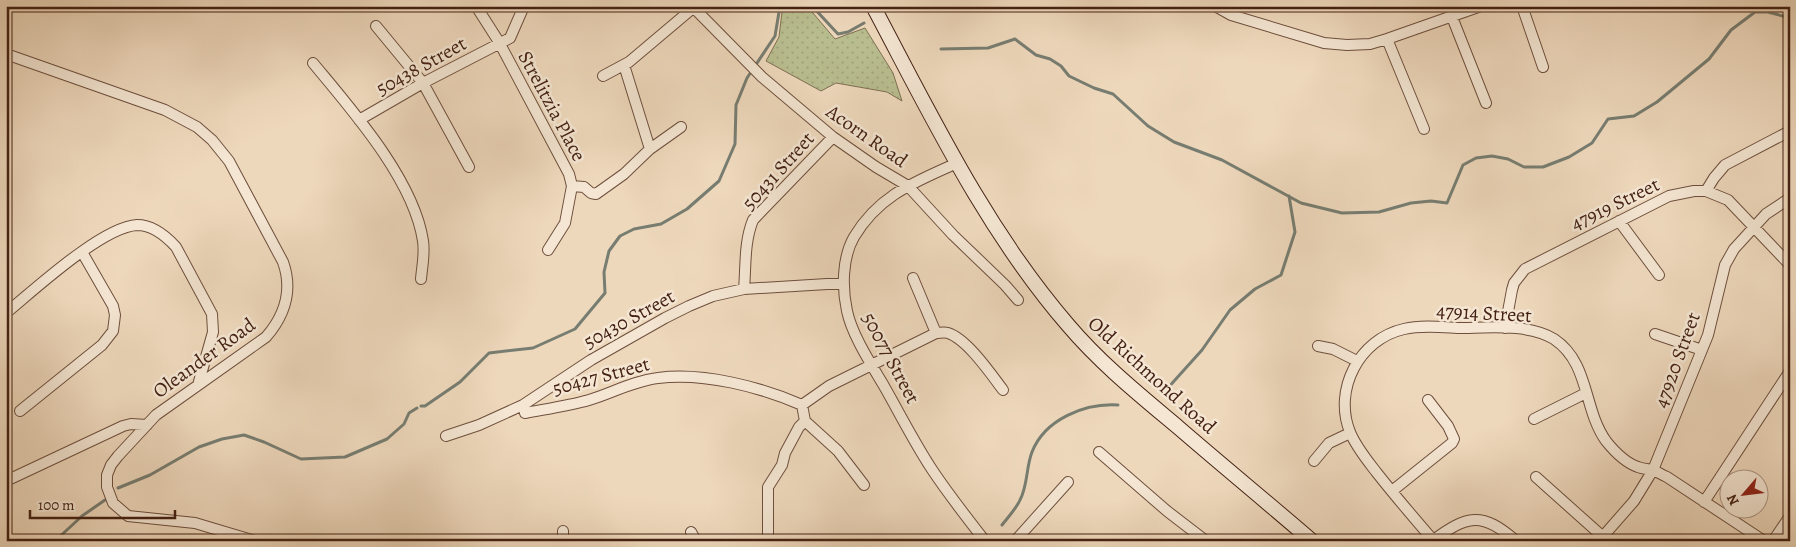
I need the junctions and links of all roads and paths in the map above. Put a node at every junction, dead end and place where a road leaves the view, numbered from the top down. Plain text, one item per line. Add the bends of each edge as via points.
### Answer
1 (476, 6) edge
2 (524, 6) edge
3 (873, 6) edge
4 (1214, 6) edge
5 (1481, 6) edge
6 (1522, 6) edge
7 (692, 7) edge
8 (1452, 17) junction
9 (376, 26) dead end
10 (1387, 40) junction
11 (499, 42) junction
12 (6, 54) edge
13 (313, 63) dead end
14 (624, 65) junction
15 (1543, 67) dead end
16 (603, 76) dead end
17 (424, 83) junction
18 (1486, 104) dead end
19 (359, 120) junction
20 (681, 127) dead end
21 (1424, 129) dead end
22 (1790, 131) edge
23 (833, 136) junction
24 (650, 148) junction
25 (957, 163) junction
26 (469, 167) dead end
27 (572, 186) junction
28 (908, 186) junction
29 (1706, 191) junction
30 (1790, 198) edge
31 (1619, 221) junction
32 (1754, 226) junction
33 (548, 250) dead end
34 (82, 252) junction
35 (1790, 265) edge
36 (1658, 275) dead end
37 (913, 278) dead end
38 (421, 279) dead end
39 (844, 284) junction
40 (744, 289) junction
41 (1018, 300) dead end
42 (6, 313) edge
43 (1505, 328) junction
44 (936, 333) junction
45 (1655, 334) dead end
46 (1318, 346) dead end
47 (1702, 350) junction
48 (1358, 361) junction
49 (871, 364) junction
50 (1790, 371) edge
51 (198, 384) junction
52 (1003, 390) dead end
53 (1586, 393) junction
54 (1428, 400) dead end
55 (802, 405) junction
56 (524, 409) junction
57 (20, 411) dead end
58 (1534, 419) dead end
59 (804, 421) junction
60 (147, 425) junction
61 (1350, 433) junction
62 (446, 436) dead end
63 (1100, 452) dead end
64 (1314, 461) dead end
65 (1653, 470) junction
66 (1536, 478) dead end
67 (8, 480) dead end
68 (1068, 482) dead end
69 (864, 485) dead end
70 (1392, 491) junction
71 (1704, 502) junction
72 (1790, 516) edge
73 (1600, 538) edge
74 (1433, 540) edge
75 (254, 541) edge
76 (768, 541) edge
77 (985, 541) edge
78 (1016, 541) edge
79 (1206, 541) edge
80 (1312, 541) edge
81 (1516, 541) edge
82 (1764, 541) edge
83 (1773, 541) edge

1 - 11 street, Strelitzia Place
2 - 11 street, Strelitzia Place via 510,38
3 - 25 street, Old Richmond Road
4 - 10 street via 1231,15 1324,43 1355,45
5 - 8 street
6 - 15 street
7 - 14 street
7 - 23 street, Acorn Road via 762,77
8 - 10 street
8 - 18 street
9 - 17 street
10 - 21 street
11 - 17 street, 50438 Street
11 - 27 street, Strelitzia Place via 569,174
12 - 51 street, Oleander Road via 165,110 197,127 229,161 283,262 288,279 286,302 280,319 266,337
13 - 19 street
14 - 16 street
14 - 24 street
17 - 19 street, 50438 Street
17 - 26 street
19 - 38 street via 395,172 417,214 423,243
20 - 24 street
22 - 29 street via 1725,165
23 - 28 street, Acorn Road
23 - 40 street, 50431 Street via 753,220 746,246
24 - 27 street via 624,174 596,194 584,186
25 - 28 street, 50077 Street
25 - 80 street, Old Richmond Road via 1018,262 1069,326 1100,359
27 - 33 street via 565,223
28 - 39 street, 50077 Street via 875,209 853,238 845,262
28 - 41 street, Acorn Road
29 - 31 street, 47919 Street via 1668,196
29 - 32 street, 47919 Street via 1728,200
30 - 32 street, 47920 Street
31 - 36 street
31 - 43 street, 47919 Street via 1525,269 1512,290
32 - 35 street, 47919 Street
32 - 47 street, 47920 Street via 1734,249 1725,266
34 - 42 street via 53,272
34 - 51 street via 122,229 136,225 158,231 168,238 212,314 213,332
34 - 57 street via 112,306 115,315 112,331 102,345
37 - 44 street
39 - 40 street, 50430 Street
39 - 49 street, 50077 Street via 847,312
40 - 56 street, 50430 Street via 713,296 665,318 591,360
43 - 48 street, 47914 Street via 1404,329 1374,343
43 - 53 street, 47914 Street via 1538,331 1569,352 1579,368
44 - 49 street
44 - 52 street via 947,333 958,339
45 - 47 street
46 - 48 street
47 - 65 street, 47920 Street
48 - 61 street, 47914 Street via 1347,379 1345,391 1344,413
49 - 55 street via 829,386
49 - 77 street, 50077 Street via 932,470
50 - 71 street
51 - 60 street, Oleander Road via 162,409
53 - 58 street
53 - 65 street, 47914 Street via 1598,428 1607,442 1637,467
54 - 70 street via 1454,439
55 - 56 street, 50427 Street via 776,393 723,380 674,376 634,382 589,400
55 - 59 street
56 - 62 street, 50430 Street
59 - 69 street via 838,450
59 - 76 street via 768,487
60 - 67 street via 123,426
60 - 75 street, Oleander Road via 114,461 107,475 113,503 134,518 194,523
61 - 64 street via 1330,443
61 - 70 street, 47914 Street
63 - 79 street
65 - 71 street, 47914 Street
65 - 73 street, 47920 Street via 1634,501
66 - 73 street
68 - 78 street
70 - 74 street, 47914 Street
71 - 82 street, 47914 Street
72 - 83 street
74 - 81 street via 1453,526 1477,519 1485,520

